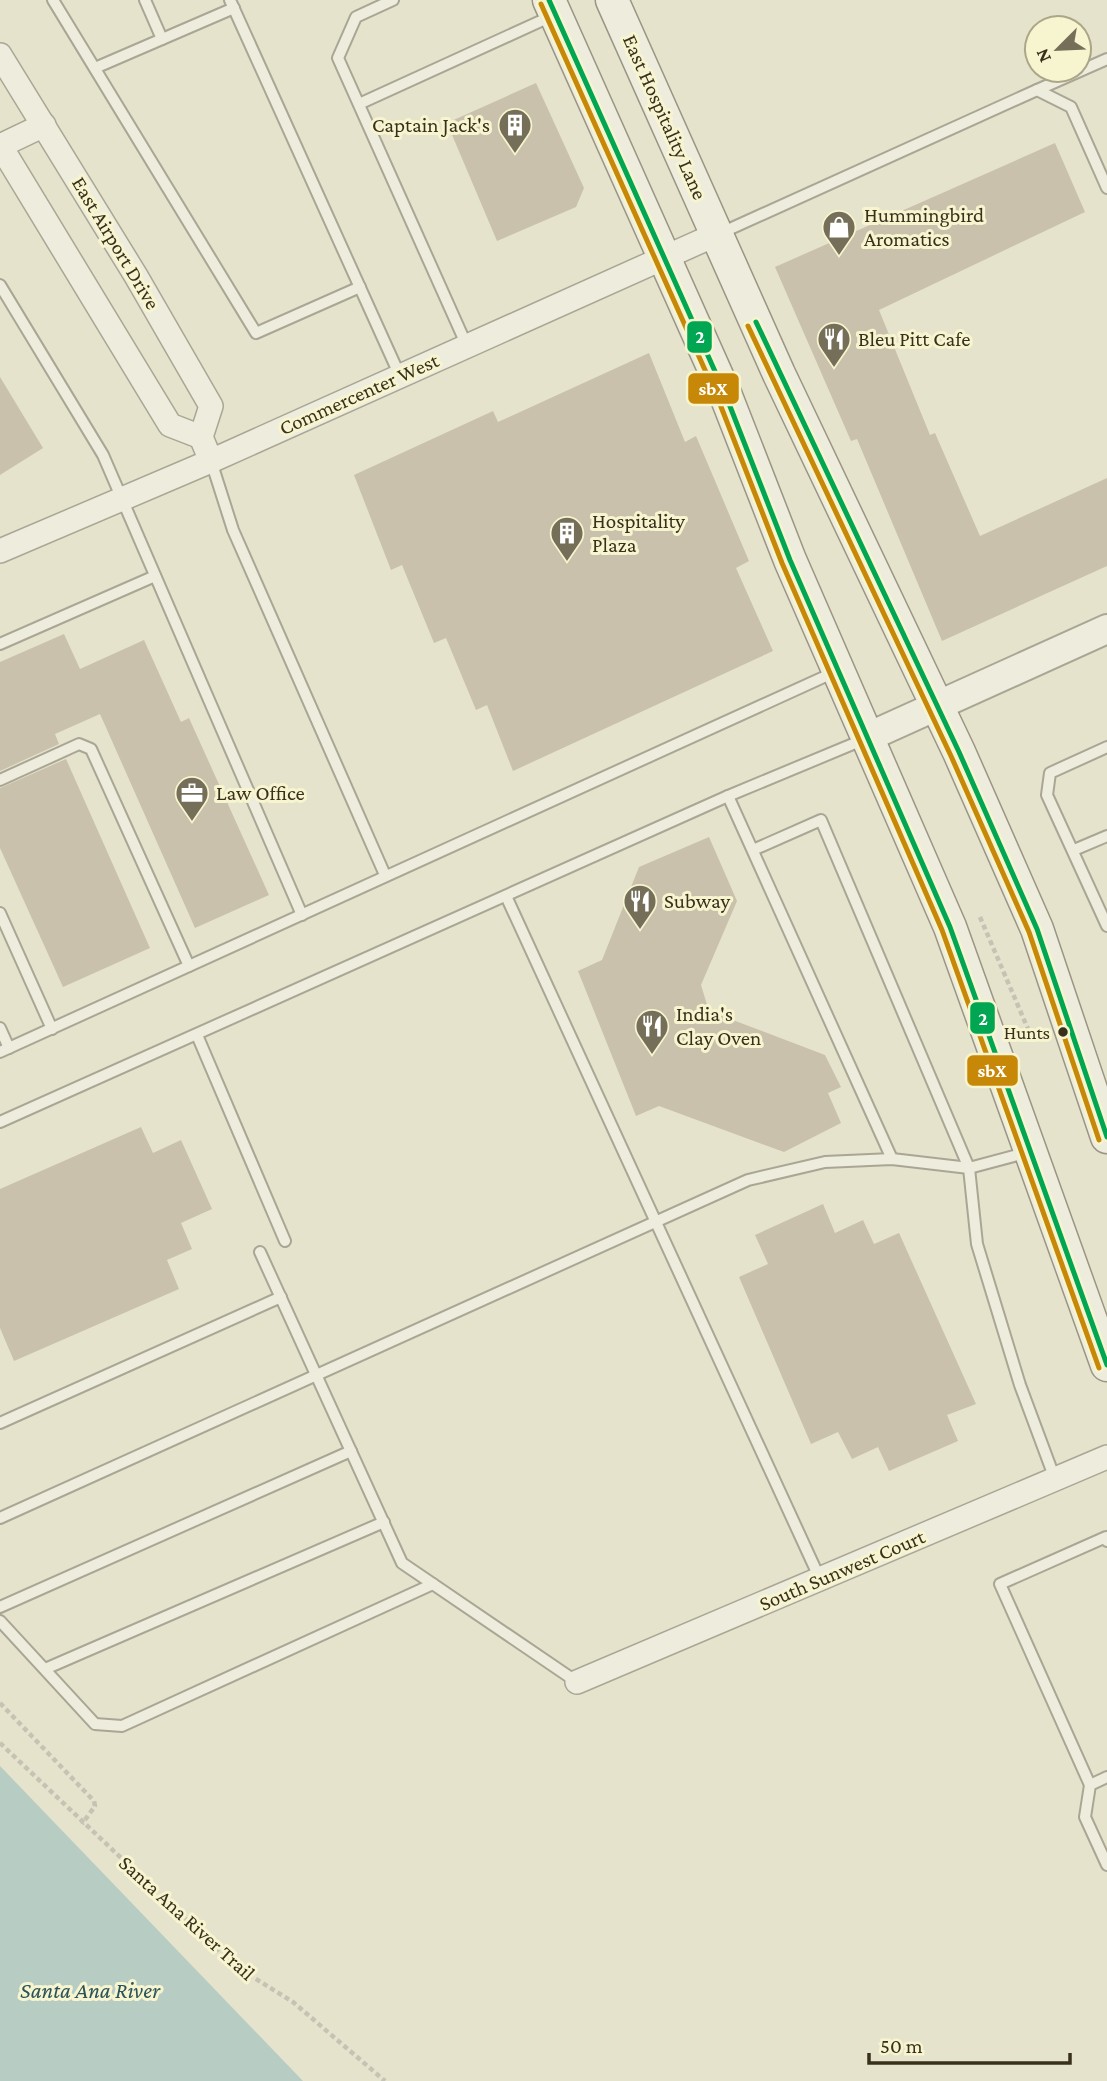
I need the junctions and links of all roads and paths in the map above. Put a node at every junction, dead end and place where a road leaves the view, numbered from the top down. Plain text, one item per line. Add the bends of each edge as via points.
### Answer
1 (54, 0) edge
2 (145, 0) edge
3 (393, 0) edge
4 (612, 0) edge
5 (232, 4) edge
6 (552, 7) edge
7 (162, 39) junction
8 (0, 55) edge
9 (1107, 59) edge
10 (95, 68) junction
11 (1038, 90) junction
12 (359, 104) junction
13 (44, 125) junction
14 (0, 146) edge
15 (1107, 188) edge
16 (717, 234) junction
17 (665, 258) junction
18 (0, 285) edge
19 (360, 287) junction
20 (467, 346) junction
21 (400, 376) junction
22 (201, 437) junction
23 (211, 461) junction
24 (122, 499) junction
25 (0, 551) edge
26 (155, 576) junction
27 (1107, 629) edge
28 (0, 644) edge
29 (839, 670) junction
30 (937, 706) junction
31 (868, 737) junction
32 (1107, 747) edge
33 (0, 780) edge
34 (728, 796) junction
35 (1107, 836) edge
36 (753, 850) junction
37 (1074, 850) junction
38 (385, 874) junction
39 (506, 896) junction
40 (0, 913) edge
41 (302, 915) junction
42 (1107, 926) edge
43 (189, 966) junction
44 (0, 1028) edge
45 (52, 1029) junction
46 (197, 1035) junction
47 (5, 1050) edge
48 (0, 1122) edge
49 (1107, 1137) edge
50 (1032, 1151) junction
51 (892, 1159) junction
52 (969, 1168) junction
53 (655, 1224) junction
54 (285, 1241) dead end
55 (260, 1252) dead end
56 (281, 1297) junction
57 (1107, 1364) edge
58 (317, 1376) junction
59 (0, 1423) edge
60 (351, 1451) junction
61 (1107, 1457) edge
62 (1055, 1479) junction
63 (0, 1518) edge
64 (384, 1522) junction
65 (1107, 1541) edge
66 (820, 1579) junction
67 (433, 1584) junction
68 (0, 1607) edge
69 (0, 1621) edge
70 (45, 1670) junction
71 (577, 1682) joint
72 (0, 1703) edge
73 (0, 1744) edge
74 (1107, 1777) edge
75 (1090, 1785) junction
76 (82, 1824) junction
77 (1107, 1865) edge
78 (384, 2081) edge

1 - 10 lane
2 - 7 lane
3 - 12 lane via 356,16 338,58
4 - 16 main road, East Hospitality Lane
5 - 7 lane
5 - 19 lane
6 - 12 lane
6 - 17 main road
7 - 10 lane
8 - 13 street, East Airport Drive
9 - 11 lane
10 - 19 lane via 256,333
11 - 15 lane via 1071,107
11 - 16 lane
12 - 20 lane
13 - 14 street
13 - 22 street, East Airport Drive via 211,406
14 - 22 street via 170,425
16 - 17 street, Commercenter West
16 - 30 main road, East Hospitality Lane
17 - 20 street, Commercenter West
17 - 29 main road
18 - 24 lane via 103,455
19 - 21 lane
20 - 21 street, Commercenter West
21 - 23 street, Commercenter West
22 - 23 street
23 - 24 street, Commercenter West
23 - 38 lane via 233,530
24 - 25 street, Commercenter West
24 - 26 lane
26 - 28 lane
26 - 41 lane
27 - 30 street
29 - 31 main road
29 - 38 lane
30 - 31 street
30 - 49 main road, East Hospitality Lane via 1048,956
31 - 34 lane
31 - 50 main road via 950,927
32 - 37 lane via 1050,773 1047,795
33 - 43 lane via 79,744 92,749
34 - 36 lane
34 - 39 lane
35 - 37 lane
36 - 51 lane
36 - 52 lane via 821,820
37 - 42 lane
38 - 41 lane
39 - 46 lane
39 - 53 lane
40 - 45 lane
41 - 43 lane
43 - 45 lane
44 - 47 lane
45 - 47 lane
46 - 48 lane
46 - 54 lane
50 - 52 lane
50 - 57 main road
51 - 52 lane
51 - 53 lane via 825,1162 748,1180
52 - 62 lane via 977,1244
53 - 58 lane
53 - 66 lane
55 - 56 lane
56 - 58 lane
56 - 59 lane
58 - 60 lane
58 - 63 lane
60 - 64 lane
60 - 68 lane
61 - 62 street, South Sunwest Court
62 - 66 street, South Sunwest Court
64 - 67 lane via 402,1563
64 - 70 lane
65 - 75 lane via 1106,1537 1000,1584
66 - 71 street, South Sunwest Court
67 - 70 lane via 122,1726 95,1724
67 - 71 lane
69 - 70 lane
72 - 76 path via 94,1801
73 - 76 path, Santa Ana River Trail
74 - 75 lane
75 - 77 lane via 1085,1817
76 - 78 path, Santa Ana River Trail via 235,1966 293,2002

